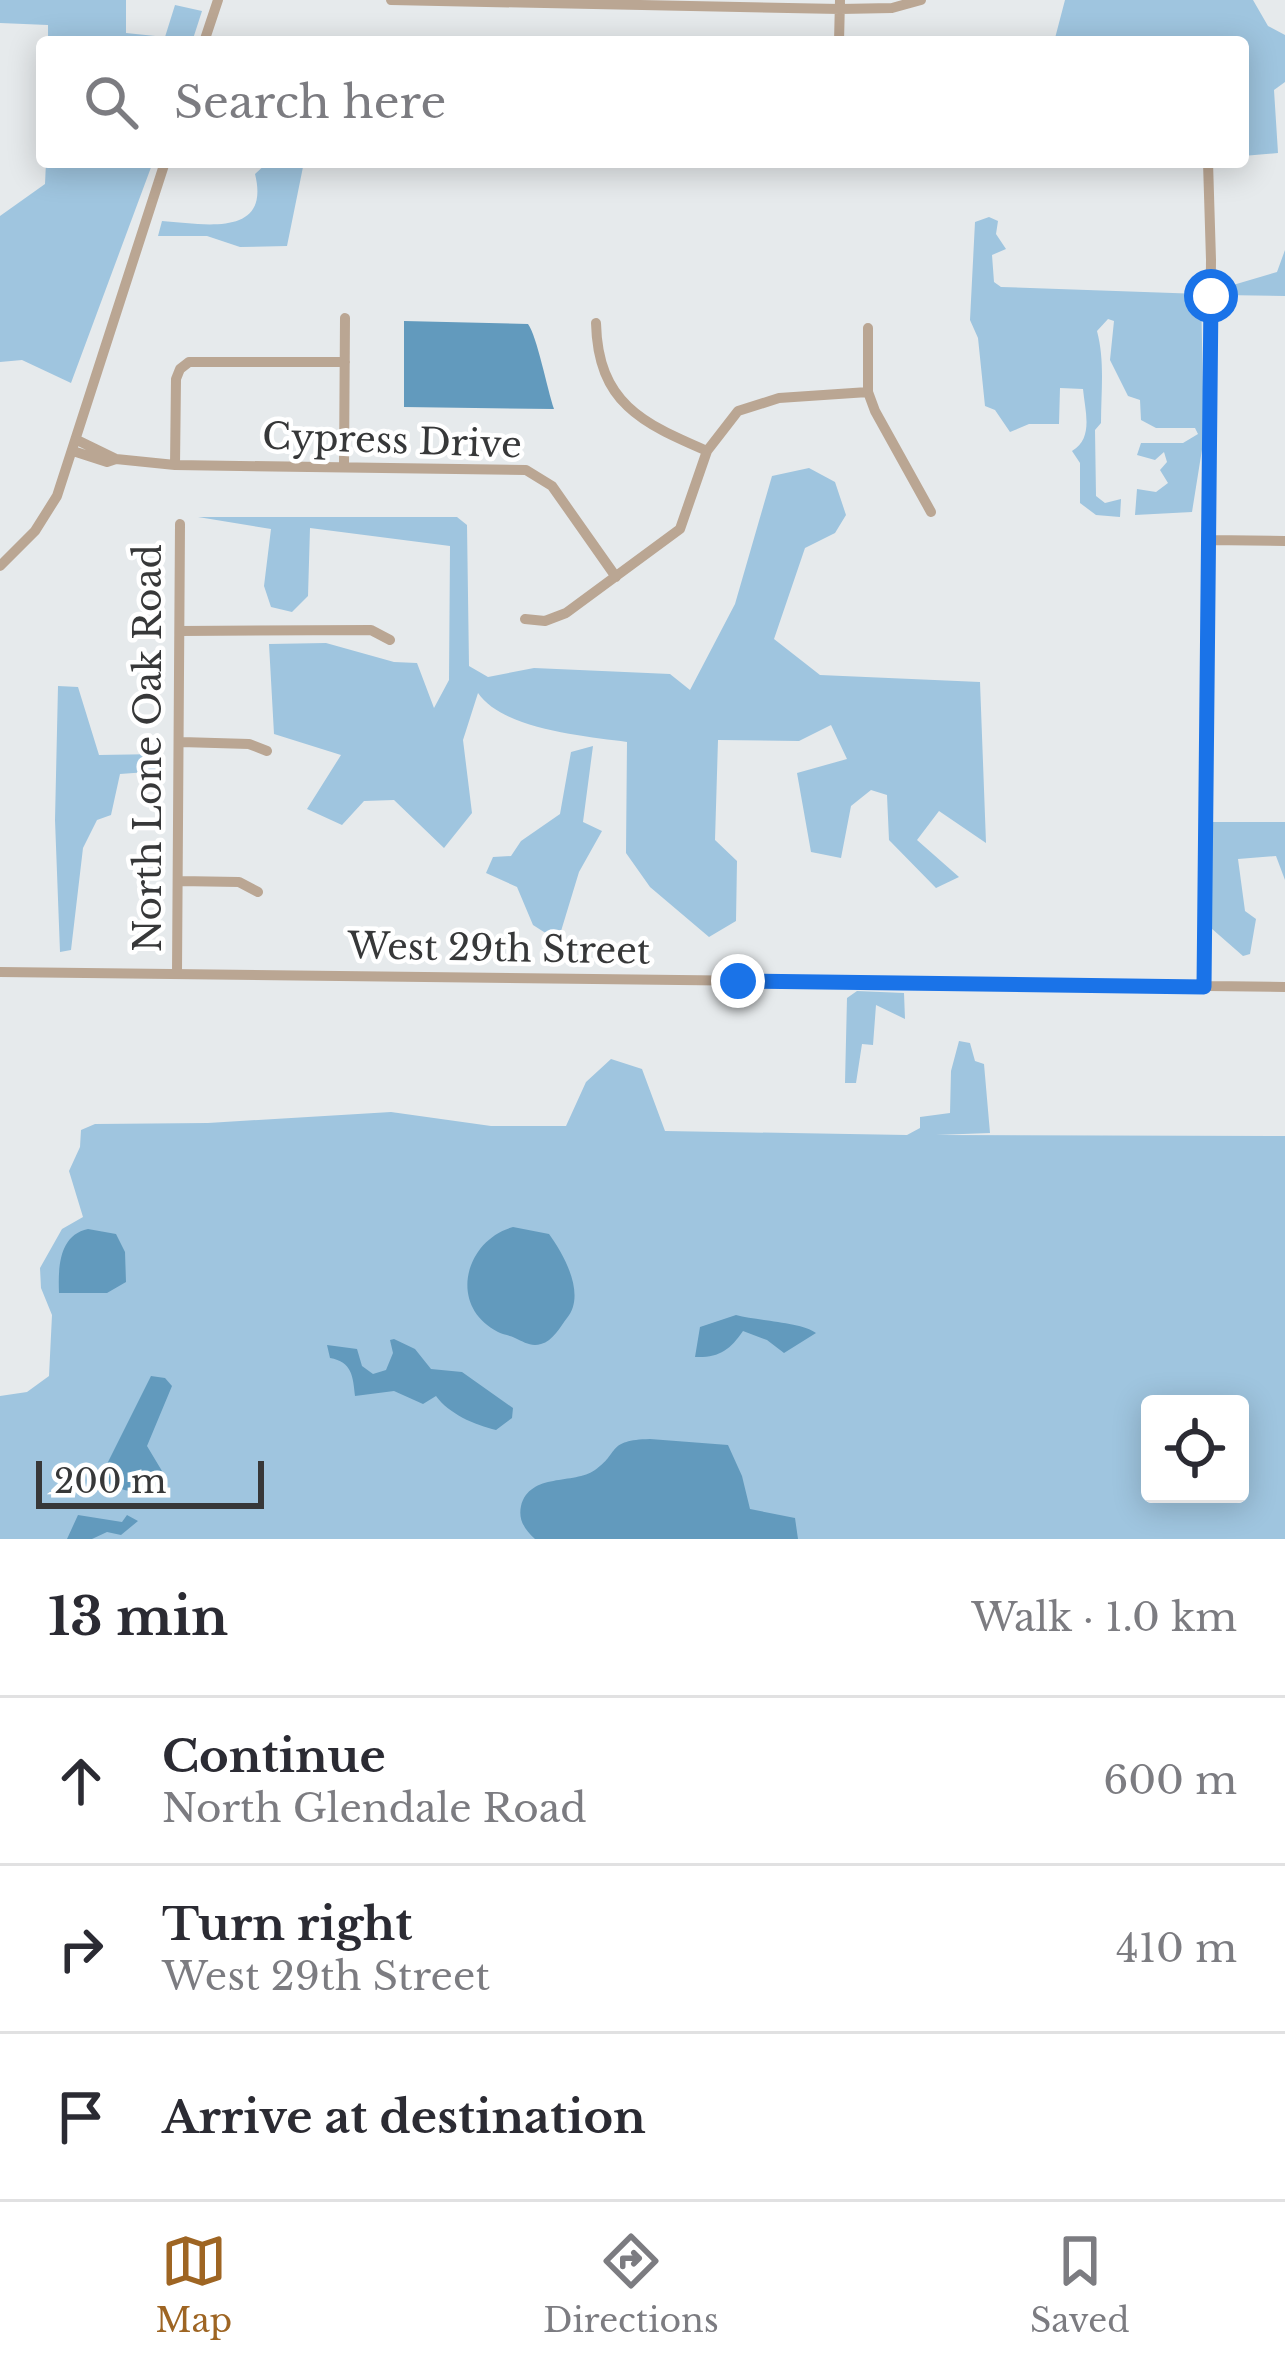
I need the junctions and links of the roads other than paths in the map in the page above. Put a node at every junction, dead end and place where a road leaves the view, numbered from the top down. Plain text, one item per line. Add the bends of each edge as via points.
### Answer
1 (218, 0) edge
2 (391, 0) edge
3 (451, 1) edge
4 (564, 1) edge
5 (709, 3) edge
6 (916, 3) edge
7 (840, 4) edge
8 (206, 36) edge
9 (839, 36) edge
10 (163, 168) edge
11 (1208, 168) edge
12 (345, 318) dead end
13 (596, 323) dead end
14 (868, 328) dead end
15 (345, 362) junction
16 (868, 392) junction
17 (75, 446) junction
18 (707, 451) junction
19 (175, 465) junction
20 (344, 465) junction
21 (931, 512) dead end
22 (180, 524) dead end
23 (1208, 541) junction
24 (1285, 541) edge
25 (0, 566) edge
26 (616, 577) junction
27 (525, 619) dead end
28 (181, 631) junction
29 (390, 640) dead end
30 (181, 742) junction
31 (267, 751) dead end
32 (179, 880) junction
33 (258, 892) dead end
34 (0, 972) edge
35 (177, 974) junction
36 (1204, 987) junction
37 (1285, 987) edge

1 - 8 street
2 - 3 street
3 - 4 street
4 - 5 street
5 - 7 street
6 - 7 street
7 - 9 street
10 - 17 street
11 - 23 street
12 - 15 street
13 - 18 street via 603,371 634,415
14 - 16 street
15 - 19 street via 189,362 176,380
15 - 20 street
16 - 18 street via 757,403 729,421
16 - 21 street
17 - 19 street, Cypress Drive via 107,462
17 - 25 street via 45,518
18 - 26 street via 680,529
19 - 20 street, Cypress Drive
20 - 26 street, Cypress Drive via 526,470 551,486
22 - 28 street, North Lone Oak Road
23 - 24 street
23 - 36 street
26 - 27 street via 566,613
28 - 29 street via 371,630
28 - 30 street, North Lone Oak Road
30 - 31 street via 249,743
30 - 32 street, North Lone Oak Road
32 - 33 street via 239,882
32 - 35 street, North Lone Oak Road
34 - 35 street, West 29th Street
35 - 36 street, West 29th Street
36 - 37 street, West 29th Street

